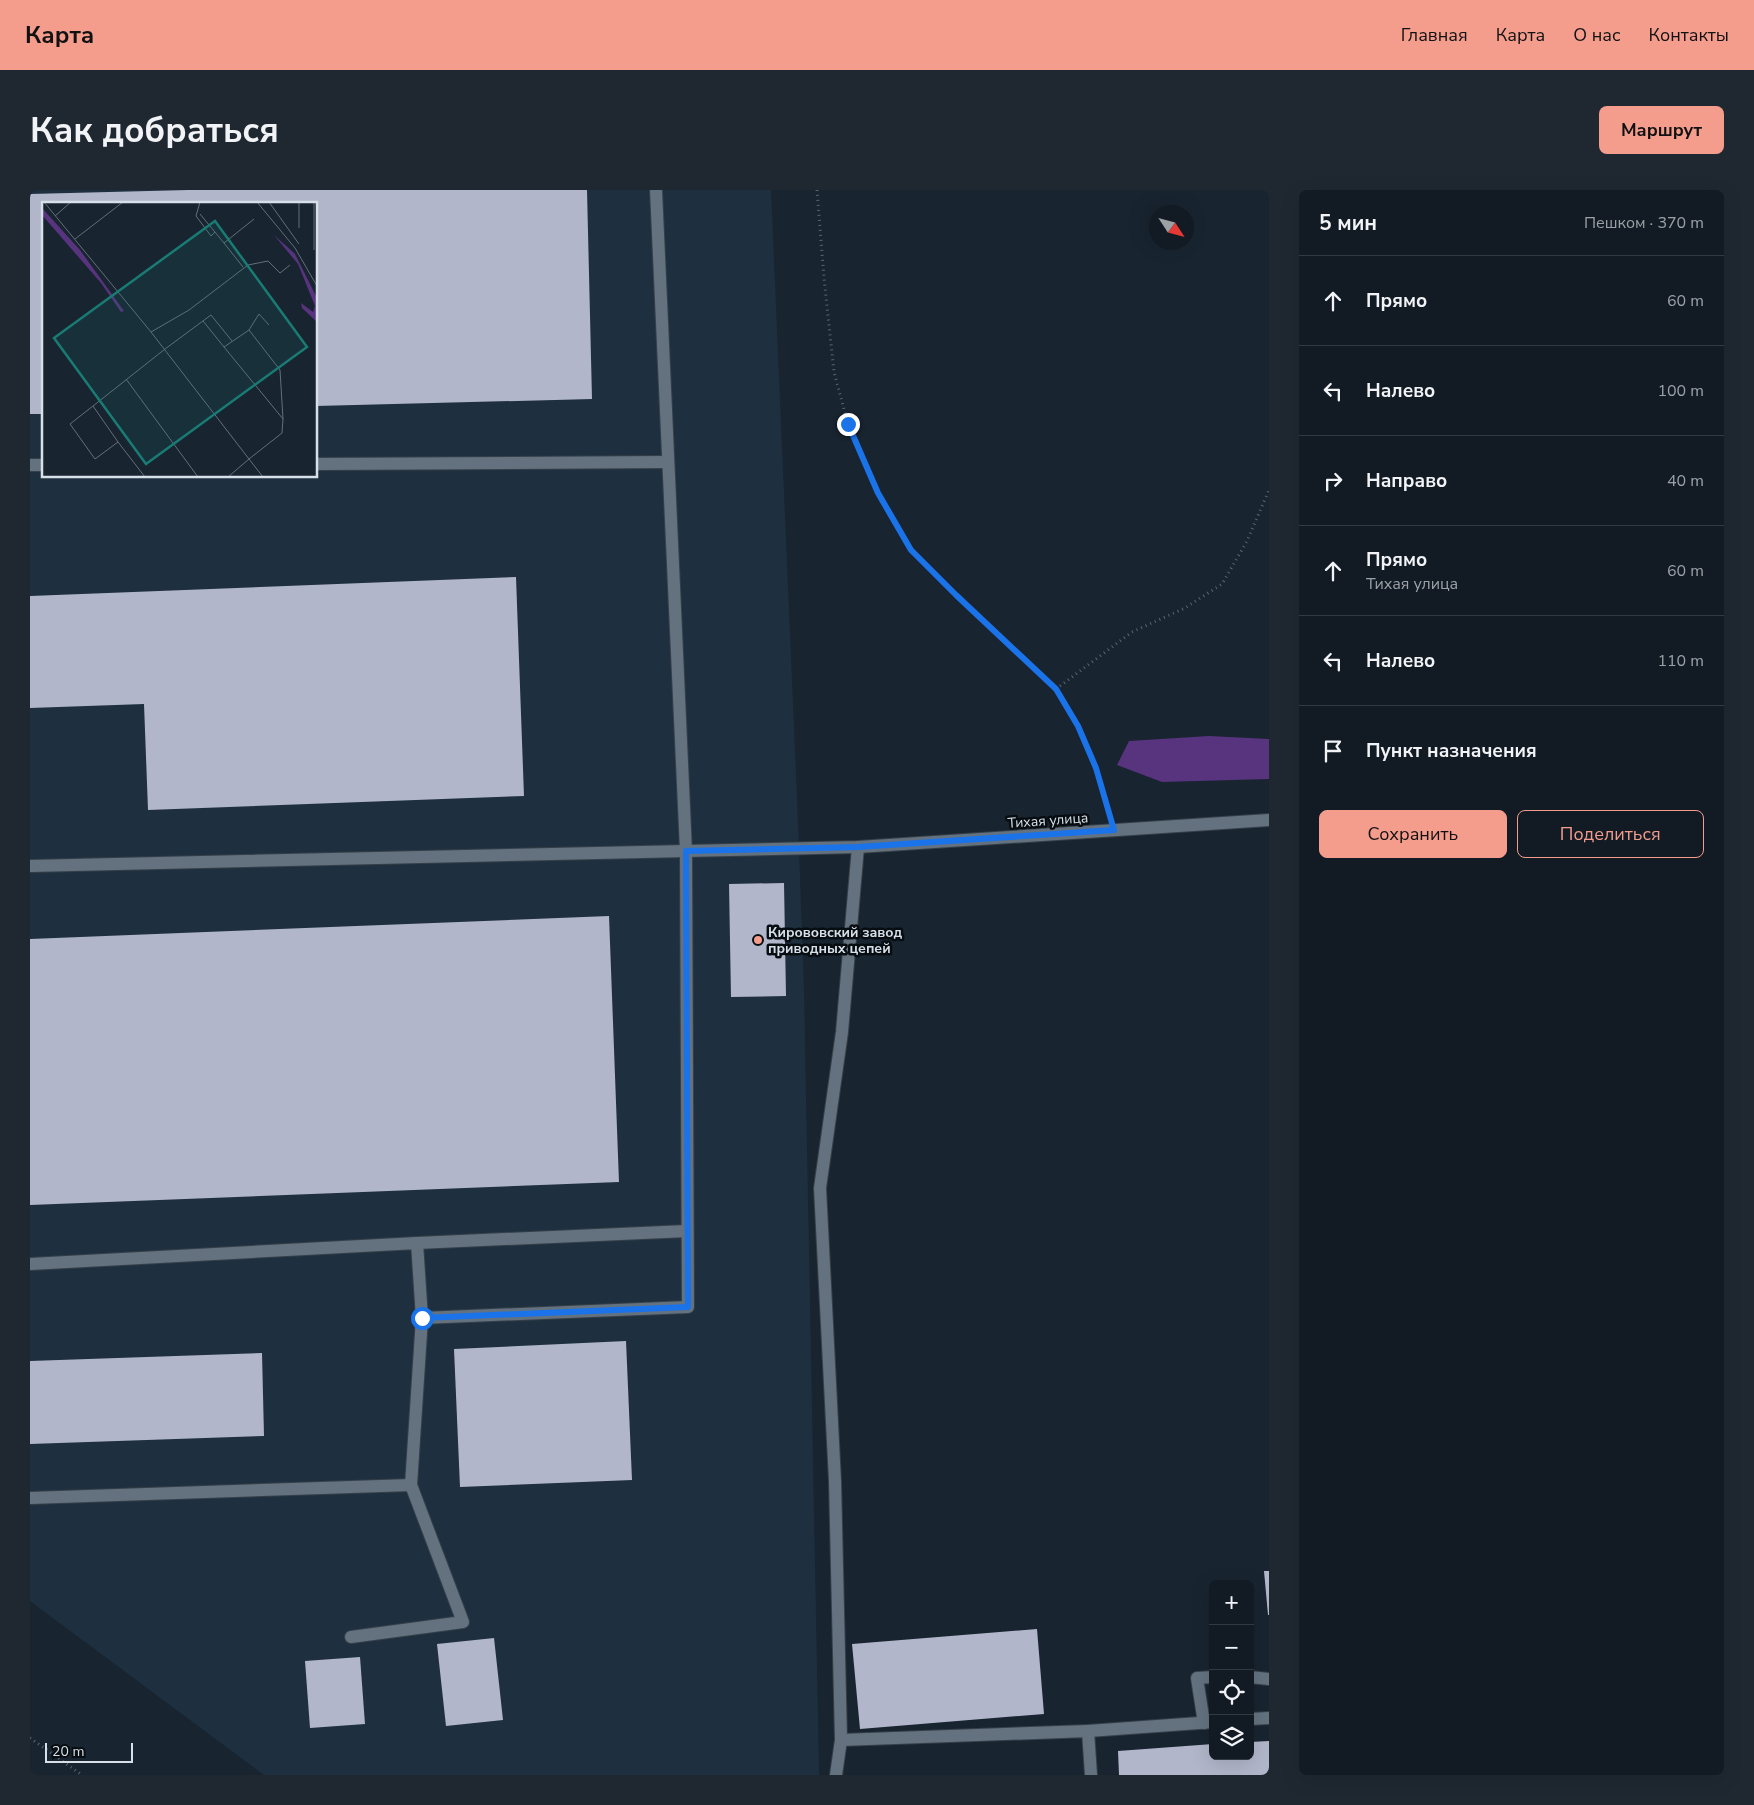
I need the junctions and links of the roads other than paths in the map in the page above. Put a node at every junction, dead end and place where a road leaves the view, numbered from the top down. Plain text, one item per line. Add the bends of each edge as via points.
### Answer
1 (656, 190) edge
2 (668, 462) junction
3 (318, 464) edge
4 (1269, 820) edge
5 (858, 847) junction
6 (686, 851) junction
7 (30, 866) edge
8 (687, 1230) junction
9 (417, 1243) junction
10 (30, 1264) edge
11 (422, 1318) junction
12 (411, 1485) junction
13 (30, 1498) edge
14 (351, 1638) dead end
15 (1209, 1676) edge
16 (1254, 1677) edge
17 (1269, 1679) edge
18 (1269, 1718) edge
19 (1254, 1719) edge
20 (1208, 1722) edge
21 (1088, 1731) junction
22 (841, 1740) junction
23 (836, 1775) edge
24 (1091, 1775) edge

1 - 2 street
2 - 3 street
2 - 6 street
4 - 5 street, Тихая улица
5 - 6 street, Тихая улица
5 - 22 street via 842,1032 820,1188 835,1481
6 - 7 street, Тихая улица
6 - 8 street
8 - 9 street
8 - 11 street via 688,1307
9 - 10 street
9 - 11 street
11 - 12 street
12 - 13 street
12 - 14 street via 463,1622
15 - 20 street via 1197,1678
16 - 17 street
18 - 19 street
20 - 21 street
21 - 22 street
21 - 24 street
22 - 23 street

